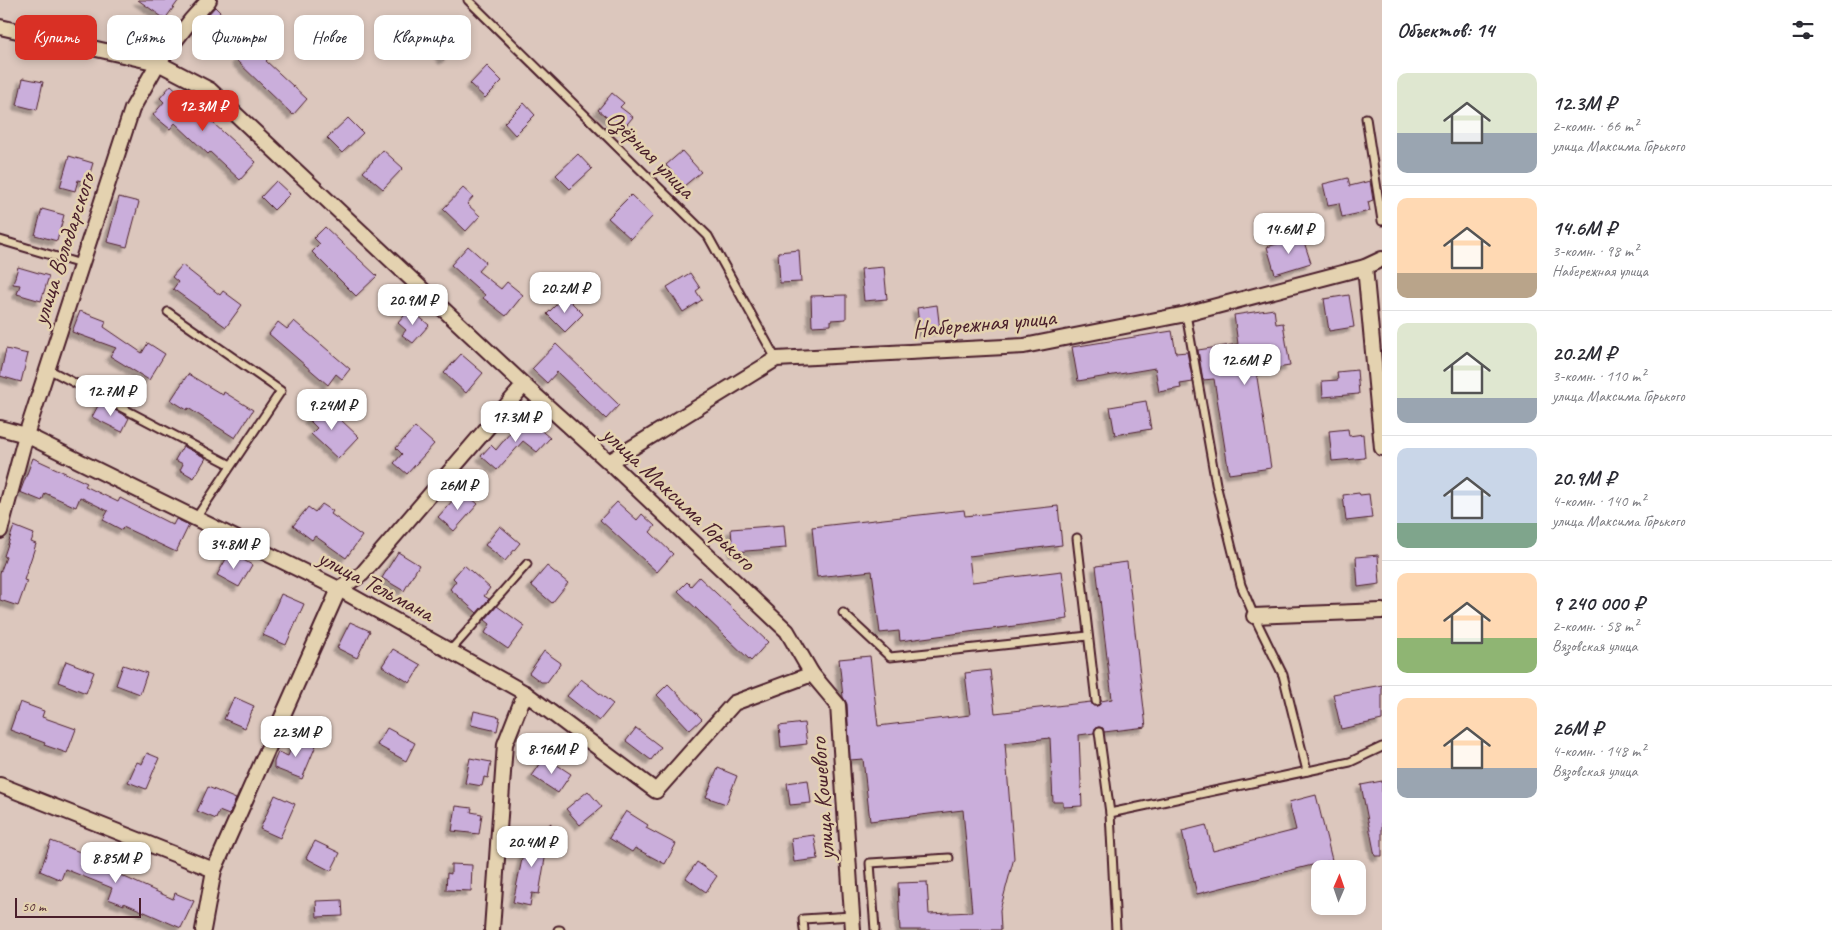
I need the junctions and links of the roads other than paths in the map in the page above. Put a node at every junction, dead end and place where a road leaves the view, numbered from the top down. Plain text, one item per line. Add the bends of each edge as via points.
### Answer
1 (209, 0) edge
2 (468, 0) edge
3 (0, 27) edge
4 (158, 63) junction
5 (1366, 118) dead end
6 (1382, 221) edge
7 (0, 240) edge
8 (1382, 259) edge
9 (81, 264) junction
10 (1365, 267) junction
11 (168, 312) dead end
12 (1186, 314) junction
13 (776, 360) junction
14 (48, 369) junction
15 (524, 385) junction
16 (1380, 400) edge
17 (0, 428) edge
18 (26, 434) junction
19 (1382, 448) edge
20 (609, 462) junction
21 (231, 465) junction
22 (196, 518) junction
23 (0, 531) edge
24 (1076, 538) dead end
25 (527, 564) dead end
26 (339, 589) junction
27 (1382, 611) edge
28 (843, 613) dead end
29 (1254, 616) junction
30 (1088, 636) junction
31 (450, 651) junction
32 (812, 674) junction
33 (525, 693) junction
34 (1096, 701) dead end
35 (1100, 732) dead end
36 (1382, 747) edge
37 (1307, 771) junction
38 (0, 785) edge
39 (1110, 813) junction
40 (949, 858) dead end
41 (214, 870) junction
42 (853, 923) edge
43 (203, 930) edge
44 (492, 930) edge
45 (804, 930) edge
46 (875, 930) edge
47 (1116, 930) edge

1 - 4 street, улица Володарского
2 - 13 lane, Озёрная улица via 708,236
3 - 4 street, улица Максима Горького
4 - 9 street, улица Володарского via 132,109
4 - 15 street, улица Максима Горького via 210,90
5 - 6 lane
7 - 9 lane
8 - 10 street, Набережная улица
9 - 14 street, улица Володарского
10 - 12 street, Набережная улица
10 - 16 street
11 - 21 lane via 281,391
12 - 13 street, Набережная улица via 1024,346
12 - 29 lane via 1216,484 1241,585
13 - 20 street, Набережная улица
14 - 18 street, улица Володарского
14 - 21 lane
15 - 20 street, улица Максима Горького
15 - 26 street via 362,574
16 - 19 street
17 - 18 street, улица Тельмана
18 - 22 street, улица Тельмана
18 - 23 street, улица Володарского
20 - 32 street, улица Максима Горького via 787,631
21 - 22 lane
22 - 26 street, улица Тельмана
24 - 30 lane
25 - 31 lane
26 - 31 street, улица Тельмана
26 - 41 street
27 - 29 street
28 - 30 lane via 890,656
29 - 37 lane via 1283,675
30 - 34 lane
31 - 33 street, улица Тельмана
32 - 33 street, улица Тельмана via 734,703 656,791
32 - 42 street, улица Кошевого via 838,705
33 - 44 street via 505,744
35 - 39 lane
36 - 37 lane via 1350,762
37 - 39 lane
38 - 41 street
39 - 47 lane
40 - 46 lane via 870,862
41 - 43 street
42 - 45 lane via 803,919

